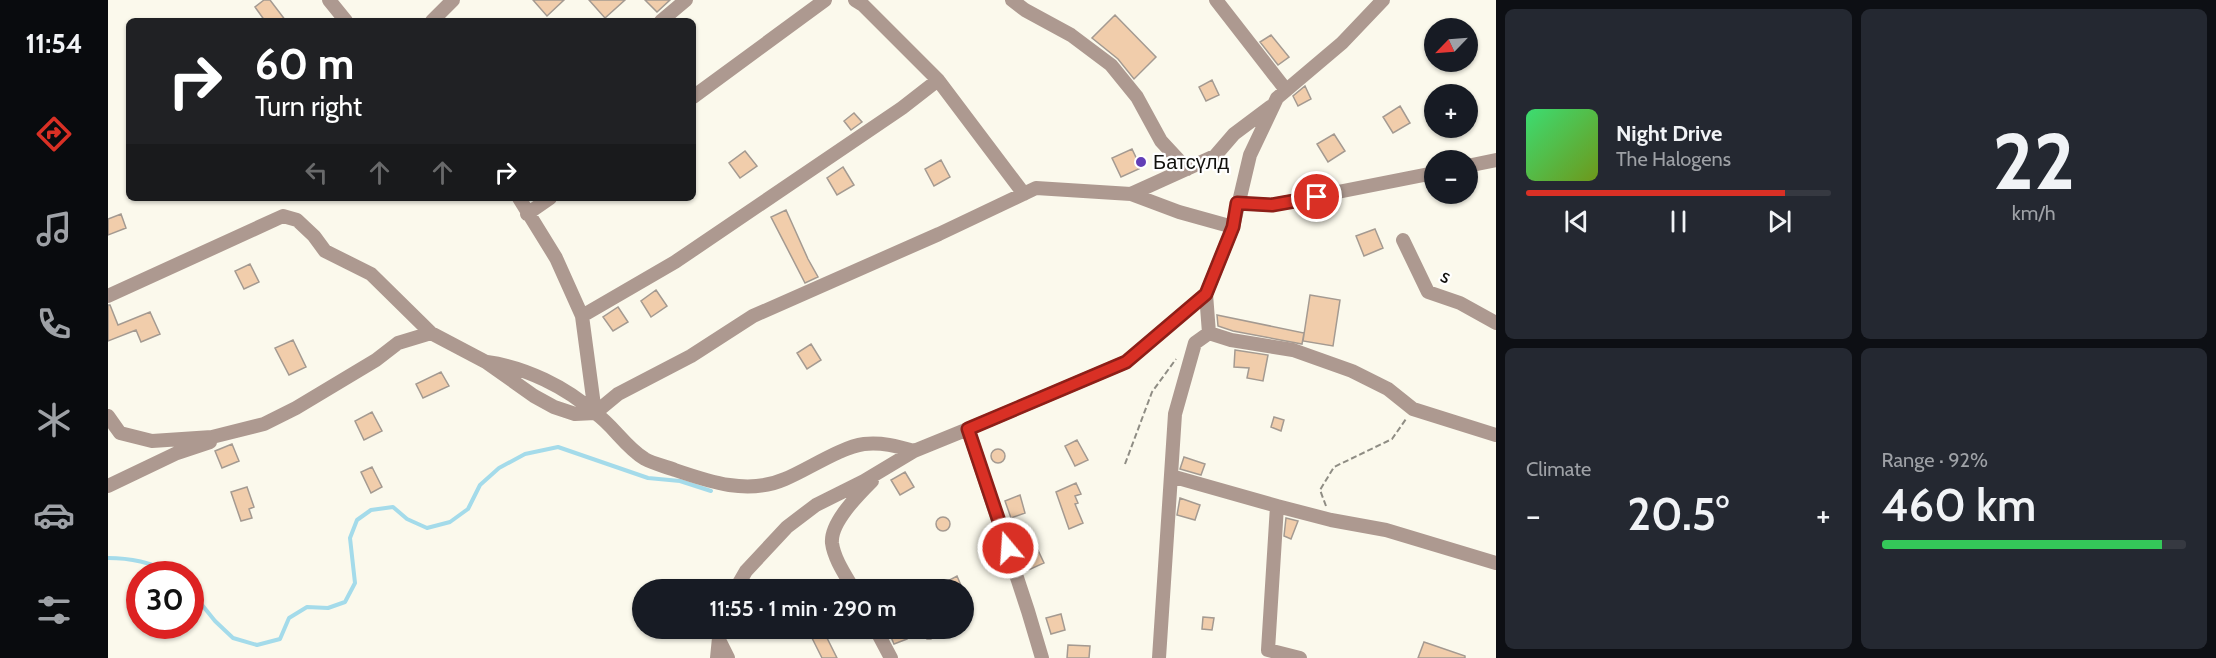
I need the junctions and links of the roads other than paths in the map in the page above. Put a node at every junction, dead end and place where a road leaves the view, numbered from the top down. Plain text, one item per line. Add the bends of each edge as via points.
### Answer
1 (329, 0) edge
2 (453, 0) edge
3 (686, 0) edge
4 (825, 0) edge
5 (855, 0) edge
6 (1012, 0) edge
7 (1216, 0) edge
8 (1383, 0) edge
9 (344, 18) edge
10 (435, 18) edge
11 (665, 18) edge
12 (938, 80) junction
13 (1286, 90) junction
14 (696, 95) edge
15 (1274, 105) junction
16 (1496, 160) edge
17 (1478, 164) edge
18 (1187, 169) junction
19 (1424, 175) edge
20 (1024, 194) junction
21 (1131, 194) junction
22 (520, 201) edge
23 (546, 201) edge
24 (1237, 203) junction
25 (527, 214) junction
26 (1233, 227) junction
27 (1403, 240) dead end
28 (1206, 294) junction
29 (108, 296) edge
30 (582, 316) junction
31 (1496, 323) edge
32 (431, 333) junction
33 (1209, 333) junction
34 (595, 413) junction
35 (108, 416) edge
36 (968, 429) junction
37 (1496, 435) edge
38 (216, 436) junction
39 (914, 451) junction
40 (884, 468) junction
41 (1171, 476) junction
42 (108, 486) edge
43 (1278, 506) junction
44 (1496, 563) edge
45 (741, 579) edge
46 (848, 579) edge
47 (719, 639) edge
48 (721, 639) edge
49 (881, 639) edge
50 (717, 658) edge
51 (728, 658) edge
52 (891, 658) edge
53 (1042, 658) edge
54 (1159, 658) edge
55 (1300, 658) edge

1 - 9 street
2 - 10 street
3 - 11 street
4 - 14 street
5 - 12 street
6 - 18 street via 1071,35 1111,65 1137,97 1161,141
7 - 13 street
8 - 13 street via 1342,44
12 - 20 street
12 - 30 street via 675,262
13 - 15 street
15 - 18 street via 1234,134 1215,156
15 - 24 street via 1250,155
16 - 17 street
18 - 21 street
19 - 24 street via 1272,205
20 - 21 street via 1036,188
20 - 34 street via 753,316 691,356 618,394
21 - 26 street
22 - 25 street
23 - 25 street
24 - 26 street
25 - 30 street via 556,258
26 - 28 street
27 - 31 street, s via 1428,292 1460,303
28 - 33 street
28 - 36 street via 1126,362
29 - 32 street via 283,216 297,219 325,250 371,274
30 - 34 street
32 - 34 street via 486,362 554,407 575,414
32 - 38 street via 398,343 376,360 264,424
33 - 37 street via 1293,350 1352,371 1388,389 1413,409
33 - 41 street via 1195,343 1175,414
34 - 39 street via 644,459 737,487 784,480 863,444
35 - 38 street via 120,433 152,441
36 - 39 street
36 - 53 street
38 - 42 street
39 - 40 street
40 - 45 street via 816,505 787,527
40 - 46 street via 833,530 832,544
41 - 43 street
41 - 54 street
43 - 44 street via 1386,530
43 - 55 street via 1268,650
47 - 50 street
48 - 51 street
49 - 52 street

